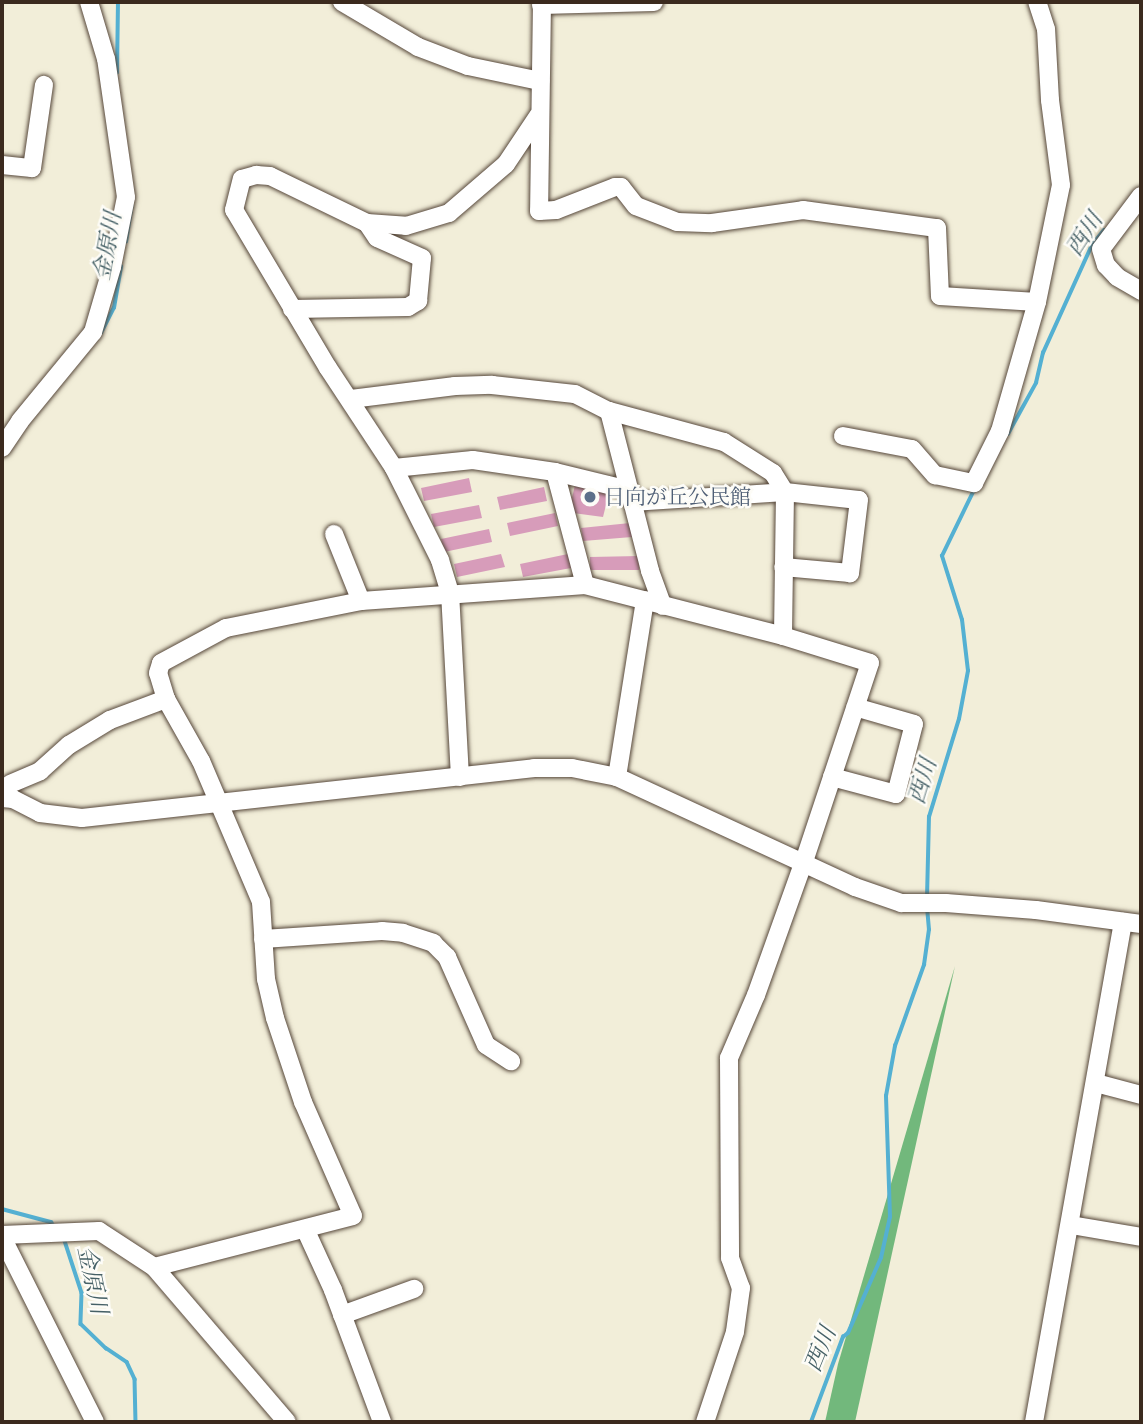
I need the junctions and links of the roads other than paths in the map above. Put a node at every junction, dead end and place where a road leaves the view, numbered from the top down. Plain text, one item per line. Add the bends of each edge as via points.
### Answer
1 (89, 2) edge
2 (342, 2) edge
3 (654, 2) edge
4 (1037, 2) edge
5 (542, 3) edge
6 (540, 81) junction
7 (44, 85) dead end
8 (538, 117) junction
9 (2, 165) edge
10 (1141, 196) edge
11 (367, 223) junction
12 (1141, 291) edge
13 (1037, 302) junction
14 (292, 309) junction
15 (351, 400) junction
16 (609, 411) junction
17 (843, 436) dead end
18 (2, 448) edge
19 (394, 468) junction
20 (555, 472) junction
21 (785, 492) junction
22 (630, 496) junction
23 (334, 534) dead end
24 (783, 567) junction
25 (585, 585) junction
26 (450, 593) junction
27 (645, 600) junction
28 (361, 601) junction
29 (663, 606) junction
30 (783, 636) junction
31 (166, 699) junction
32 (855, 707) junction
33 (460, 777) junction
34 (617, 777) junction
35 (832, 777) junction
36 (6, 788) edge
37 (218, 804) junction
38 (804, 861) junction
39 (1132, 923) edge
40 (264, 939) junction
41 (511, 1061) dead end
42 (1096, 1083) junction
43 (1141, 1095) edge
44 (1071, 1225) junction
45 (306, 1230) junction
46 (2, 1236) edge
47 (1141, 1237) edge
48 (154, 1266) junction
49 (414, 1289) dead end
50 (342, 1315) junction
51 (95, 1422) edge
52 (287, 1422) edge
53 (381, 1422) edge
54 (705, 1422) edge
55 (1034, 1422) edge

1 - 18 street via 106,59 124,208 93,332
2 - 6 street via 418,47 468,66
3 - 5 street
4 - 13 street via 1047,38 1061,185
5 - 6 street
6 - 8 street
7 - 9 street via 32,168
8 - 11 street via 506,164 449,213 406,226
8 - 13 street via 539,211 555,211 621,187 636,206 677,222 712,223 803,210 937,228 940,296
10 - 12 street via 1101,249 1106,265
11 - 14 street via 377,238 422,258 418,301 408,307
11 - 14 street via 270,176 242,178 234,210
13 - 17 street via 1000,431 974,483 935,475 912,449
14 - 15 street
15 - 16 street via 492,385 575,394
15 - 19 street
16 - 21 street via 724,442 773,473
16 - 22 street
19 - 20 street via 473,460
19 - 26 street via 440,560
20 - 22 street
20 - 25 street
21 - 22 street
21 - 24 street
21 - 24 street via 859,500 850,573
22 - 29 street
23 - 28 street
24 - 30 street
25 - 26 street
25 - 27 street
26 - 28 street
26 - 33 street
27 - 29 street
27 - 34 street
28 - 31 street via 226,628 161,663 158,673
29 - 30 street
30 - 32 street via 870,663
31 - 36 street via 110,720 69,745 40,771
31 - 37 street via 201,761
32 - 35 street
32 - 35 street via 914,724 896,794
33 - 34 street via 534,768 572,768
33 - 37 street
34 - 38 street
35 - 38 street
36 - 37 street via 40,813 82,818
37 - 40 street via 261,902
38 - 39 street via 855,887 901,903 1023,909
38 - 54 street via 729,1058 730,1258 741,1288 735,1332
39 - 42 street
40 - 41 street via 382,932 433,943 447,957 486,1045
40 - 45 street via 266,979 275,1018 303,1102 353,1216
42 - 43 street
42 - 44 street
44 - 47 street
44 - 55 street
45 - 48 street
45 - 50 street
46 - 48 street via 99,1231
46 - 51 street
48 - 52 street
49 - 50 street
50 - 53 street

